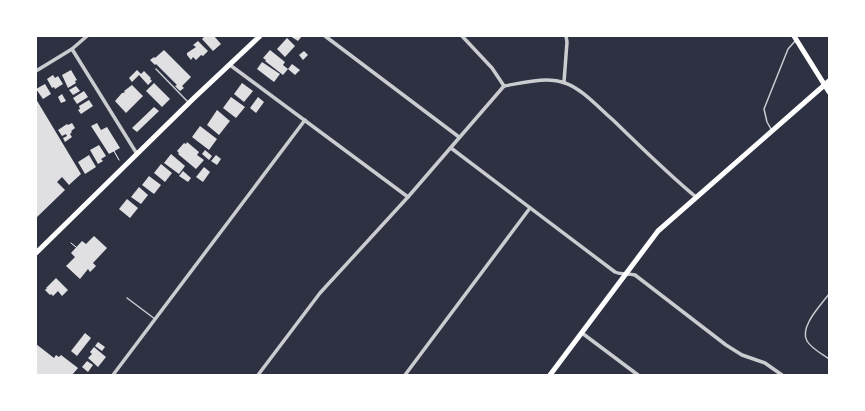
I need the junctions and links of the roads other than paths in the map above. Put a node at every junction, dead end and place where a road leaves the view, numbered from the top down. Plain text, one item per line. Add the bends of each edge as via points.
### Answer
1 (87, 36) edge
2 (260, 36) edge
3 (325, 36) edge
4 (462, 36) edge
5 (566, 36) edge
6 (795, 38) edge
7 (72, 49) junction
8 (230, 65) junction
9 (156, 69) dead end
10 (36, 71) edge
11 (829, 80) edge
12 (564, 82) junction
13 (824, 84) junction
14 (504, 86) junction
15 (829, 92) edge
16 (189, 104) junction
17 (304, 120) junction
18 (772, 131) junction
19 (460, 137) junction
20 (451, 148) junction
21 (137, 154) junction
22 (408, 197) junction
23 (696, 197) junction
24 (530, 208) junction
25 (36, 253) edge
26 (625, 274) junction
27 (829, 294) edge
28 (127, 298) dead end
29 (155, 319) junction
30 (582, 333) junction
31 (829, 359) edge
32 (112, 375) edge
33 (258, 375) edge
34 (406, 375) edge
35 (550, 375) edge
36 (638, 375) edge
37 (782, 375) edge

1 - 7 street
2 - 8 main road
3 - 19 street
4 - 14 street via 492,68
5 - 12 street
6 - 13 main road
6 - 18 lane via 788,49 764,109 766,122
7 - 10 street
7 - 21 street
8 - 16 main road
8 - 17 street
9 - 16 lane
11 - 13 main road
12 - 14 street via 556,80
12 - 23 street via 598,107
13 - 15 main road
13 - 18 main road
14 - 19 street
16 - 21 main road
17 - 22 street
17 - 29 street
18 - 23 main road
19 - 20 street
20 - 22 street
20 - 24 street
21 - 25 main road
22 - 33 street via 320,293
23 - 26 main road via 658,231
24 - 26 street via 615,272
24 - 34 street
26 - 30 main road
26 - 37 street via 635,275 726,345 742,355 765,363
27 - 31 lane via 804,332 807,341
28 - 29 lane
29 - 32 street
30 - 35 main road
30 - 36 street

